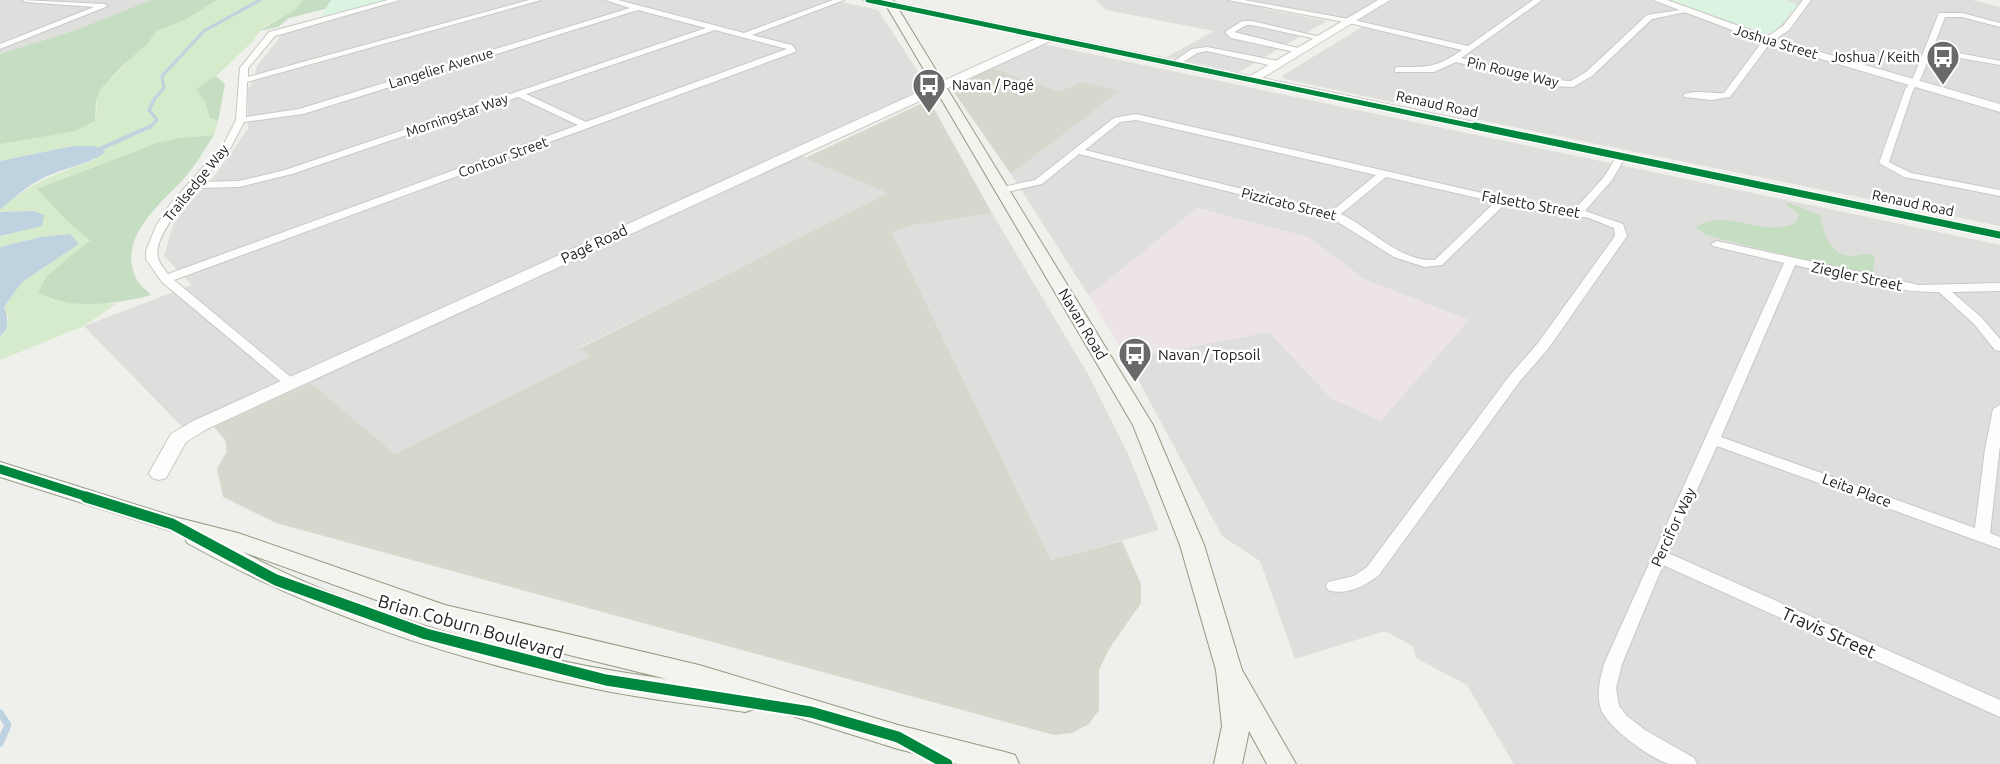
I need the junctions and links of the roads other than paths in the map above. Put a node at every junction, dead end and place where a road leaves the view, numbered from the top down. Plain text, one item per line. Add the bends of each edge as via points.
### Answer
1 (26, 0) edge
2 (396, 0) edge
3 (537, 0) edge
4 (615, 0) edge
5 (840, 0) edge
6 (868, 0) edge
7 (1239, 0) edge
8 (1384, 0) edge
9 (1538, 0) edge
10 (1658, 0) edge
11 (1797, 0) edge
12 (1807, 1) edge
13 (889, 2) edge
14 (639, 7) junction
15 (1687, 11) junction
16 (1349, 21) junction
17 (2000, 24) edge
18 (716, 27) junction
19 (745, 35) junction
20 (1048, 38) junction
21 (1321, 38) junction
22 (1768, 40) junction
23 (0, 47) edge
24 (1470, 49) junction
25 (1929, 50) junction
26 (1299, 51) junction
27 (1457, 60) junction
28 (2000, 63) edge
29 (1174, 64) junction
30 (1278, 64) junction
31 (1398, 70) dead end
32 (1251, 80) junction
33 (243, 81) junction
34 (1915, 81) junction
35 (940, 88) junction
36 (519, 94) junction
37 (1687, 95) dead end
38 (2000, 108) edge
39 (241, 120) junction
40 (588, 126) junction
41 (1078, 151) junction
42 (1621, 156) junction
43 (1383, 174) junction
44 (194, 185) junction
45 (1002, 190) junction
46 (2000, 193) edge
47 (1502, 201) junction
48 (1578, 213) junction
49 (1334, 215) junction
50 (2000, 235) edge
51 (1717, 244) dead end
52 (1791, 261) junction
53 (166, 279) junction
54 (1941, 288) junction
55 (2000, 288) edge
56 (2000, 347) edge
57 (291, 383) junction
58 (2000, 409) edge
59 (1713, 439) junction
60 (0, 469) edge
61 (159, 472) dead end
62 (1982, 536) junction
63 (2000, 543) edge
64 (1659, 556) junction
65 (1334, 586) dead end
66 (1229, 670) junction
67 (2000, 709) edge
68 (898, 737) junction
69 (947, 764) edge
70 (1005, 764) edge
71 (1228, 764) edge
72 (1282, 764) edge
73 (1687, 764) edge

1 - 23 street via 104,6
2 - 33 street via 272,34 244,68
3 - 33 street
4 - 14 street
5 - 19 street
6 - 13 street, Renaud Road
7 - 16 street
8 - 16 street
9 - 24 street
10 - 15 street, Joshua Street
11 - 12 street
12 - 22 street via 1786,27
13 - 20 street, Renaud Road
13 - 35 main road, Navan Road
14 - 18 street
14 - 39 street, Langelier Avenue via 300,112
15 - 22 street, Joshua Street
15 - 27 street, Pin Rouge Way via 1650,17 1573,84 1552,83
16 - 21 street
16 - 24 street
17 - 25 street via 1962,15 1942,15
18 - 19 street
18 - 36 street, Morningstar Way
19 - 40 street, Contour Street via 792,50
20 - 29 street, Renaud Road
20 - 35 street, Pagé Road
21 - 26 street
21 - 26 street via 1252,23 1229,32
22 - 34 street, Joshua Street
22 - 37 street via 1727,95
24 - 27 street
25 - 28 street
25 - 34 street
26 - 30 street
27 - 31 street via 1434,69
29 - 30 street via 1195,51 1207,49
29 - 32 street, Renaud Road
30 - 32 street
32 - 42 street, Renaud Road
33 - 39 street, Trailsedge Way
34 - 38 street, Joshua Street
34 - 46 street via 1884,163 1908,175
35 - 45 main road, Navan Road
35 - 57 street, Pagé Road
36 - 40 street
36 - 44 street, Morningstar Way via 288,172 239,184
39 - 44 street, Trailsedge Way via 228,145
40 - 53 street, Contour Street
41 - 43 street, Falsetto Street via 1117,120 1136,117
41 - 45 street, Falsetto Street via 1038,182
41 - 49 street, Pizzicato Street
42 - 48 street via 1615,169
42 - 50 street, Renaud Road
43 - 47 street, Falsetto Street
43 - 49 street
44 - 53 street, Trailsedge Way via 161,226 152,251 152,259
45 - 66 main road, Navan Road via 1143,425 1192,545
47 - 48 street, Falsetto Street
47 - 49 street, Pizzicato Street via 1438,263 1431,264 1409,259
48 - 65 street, Falsetto Street via 1613,222 1619,226 1621,236 1373,572 1358,582
51 - 52 street, Ziegler Street
52 - 54 street, Ziegler Street via 1891,284
52 - 59 street, Percifor Way
53 - 57 street, Trailsedge Way
54 - 55 street, Ziegler Street
54 - 56 street
57 - 61 street, Pagé Road via 183,433
58 - 62 street
59 - 62 street, Leita Place
59 - 64 street, Percifor Way
60 - 68 main road, Brian Coburn Boulevard via 172,524 276,580 400,626 470,647 606,680 811,712
62 - 63 street, Leita Place
64 - 67 street, Travis Street
64 - 73 street, Percifor Way via 1613,664 1607,688 1610,708 1620,722
66 - 71 main road, Navan Road via 1236,726
66 - 72 main road, Navan Road
68 - 69 main road, Brian Coburn Boulevard
68 - 70 main road, Brian Coburn Boulevard

